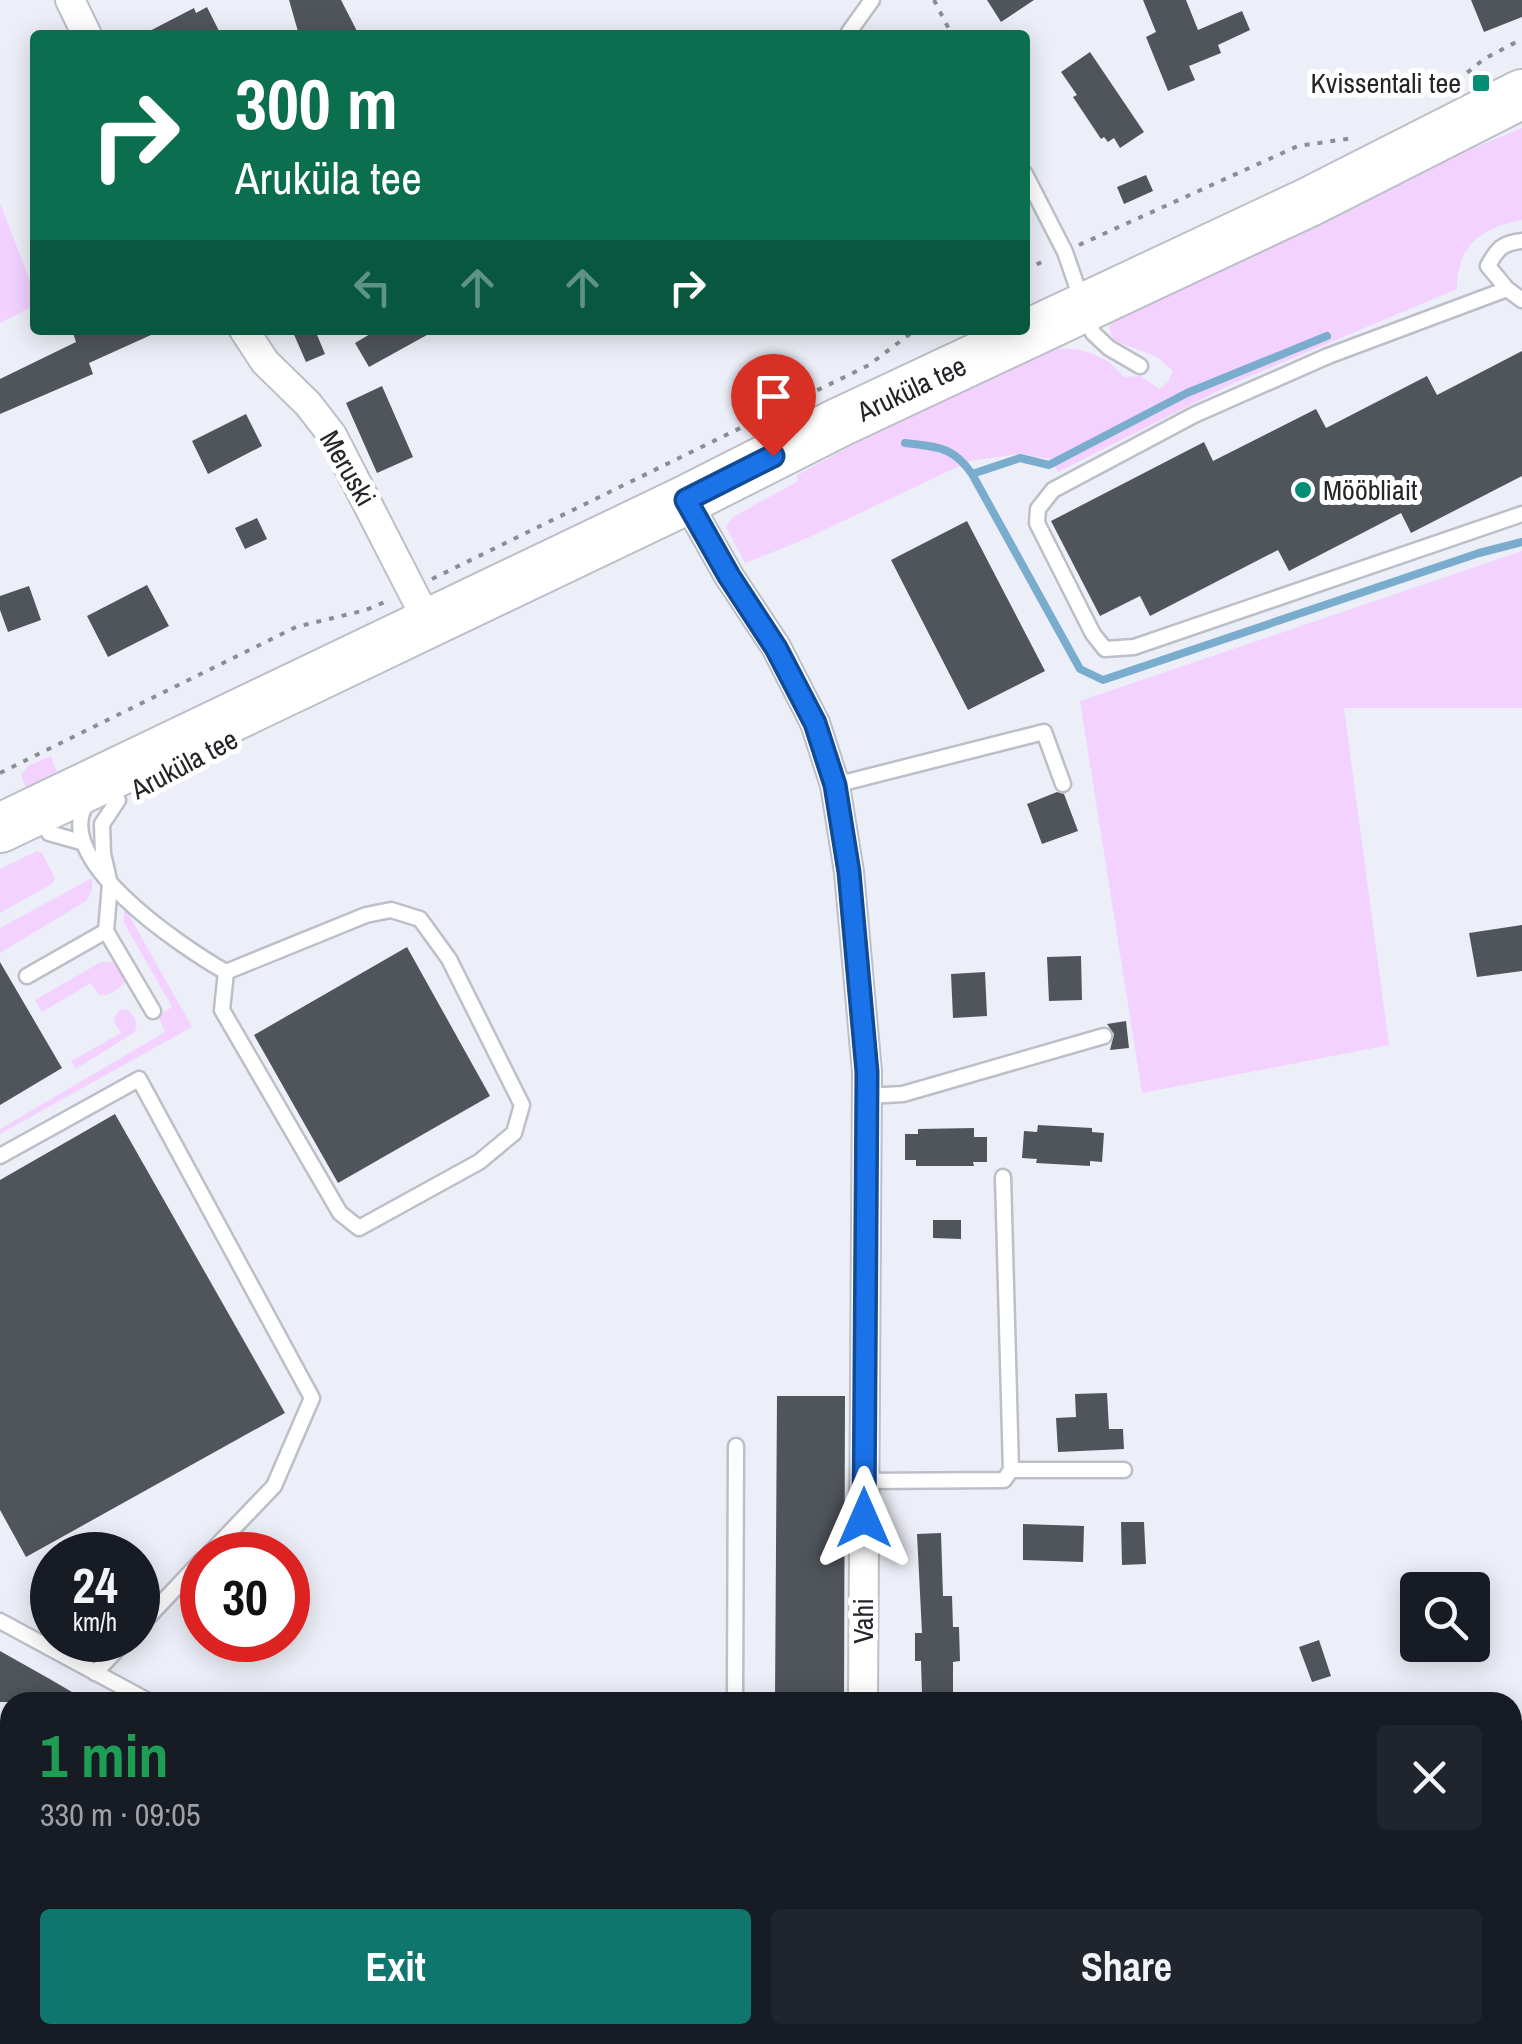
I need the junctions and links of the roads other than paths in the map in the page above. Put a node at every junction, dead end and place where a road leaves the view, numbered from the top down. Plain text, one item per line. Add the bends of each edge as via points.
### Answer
1 (70, 0) edge
2 (872, 0) edge
3 (85, 30) edge
4 (850, 30) edge
5 (1522, 94) edge
6 (1030, 184) edge
7 (1522, 241) edge
8 (1506, 289) junction
9 (1522, 300) edge
10 (1082, 311) junction
11 (1030, 329) edge
12 (247, 335) edge
13 (1000, 339) edge
14 (1140, 366) dead end
15 (716, 492) junction
16 (1522, 514) edge
17 (421, 605) junction
18 (359, 657) junction
19 (1063, 784) dead end
20 (835, 785) junction
21 (68, 826) edge
22 (0, 857) edge
23 (110, 884) junction
24 (106, 931) junction
25 (226, 972) junction
26 (27, 976) dead end
27 (153, 1011) dead end
28 (1104, 1036) dead end
29 (867, 1096) junction
30 (0, 1156) edge
31 (1002, 1177) dead end
32 (736, 1446) dead end
33 (1011, 1470) junction
34 (1124, 1470) dead end
35 (864, 1481) junction
36 (230, 1532) edge
37 (180, 1583) edge
38 (160, 1605) edge
39 (0, 1621) edge
40 (105, 1662) edge
41 (95, 1673) junction
42 (131, 1692) edge
43 (735, 1692) edge
44 (862, 1692) edge

1 - 3 street
2 - 4 lane
5 - 10 highway, Aruküla tee via 1430,132
6 - 10 lane via 1064,252
7 - 8 lane via 1496,250 1488,266
8 - 9 lane
8 - 16 lane via 1194,415 1054,490 1036,523 1105,649 1134,647
10 - 11 highway, Aruküla tee
10 - 14 lane via 1093,334
12 - 17 street, Meruski via 332,434
13 - 15 highway, Aruküla tee
15 - 17 highway, Aruküla tee
15 - 20 street, Vahi via 729,576 815,723
17 - 18 highway, Aruküla tee
18 - 21 highway, Aruküla tee via 220,746
18 - 21 highway, Aruküla tee via 146,756
19 - 20 lane via 1044,732
20 - 29 street, Vahi via 849,872
21 - 22 highway, Aruküla tee
21 - 23 lane
21 - 23 lane
23 - 24 lane
23 - 25 lane via 184,948
24 - 26 lane
24 - 27 lane
25 - 25 lane via 366,914 391,910 420,919 449,959 522,1105 514,1133 479,1162 359,1228 340,1213 222,1010
28 - 29 lane via 903,1094
29 - 35 street, Vahi
30 - 36 lane via 139,1079 312,1398 274,1486
31 - 33 lane
32 - 43 lane
33 - 34 lane
33 - 35 lane via 1004,1480
35 - 44 street, Vahi
37 - 38 lane
39 - 41 lane
40 - 41 lane
41 - 42 lane

